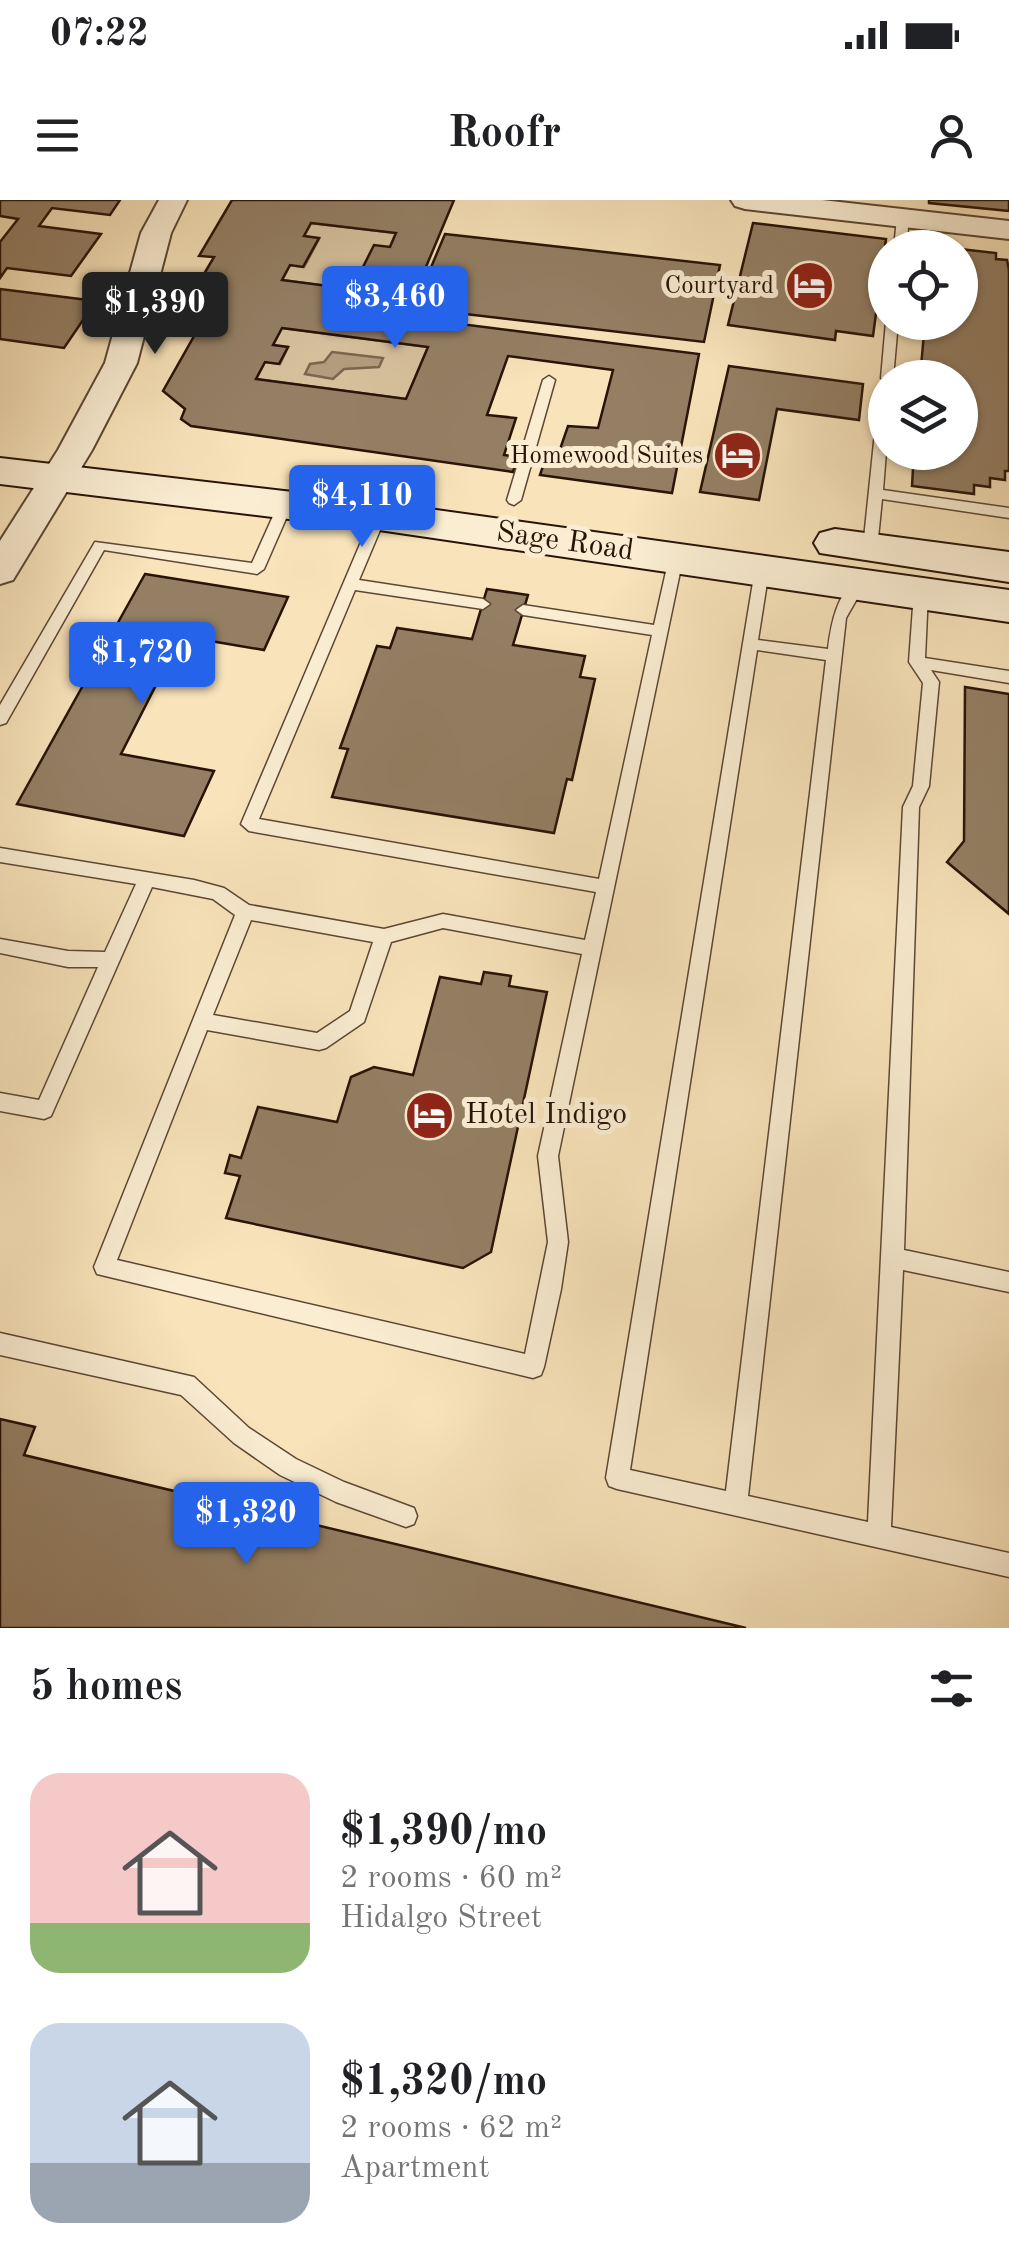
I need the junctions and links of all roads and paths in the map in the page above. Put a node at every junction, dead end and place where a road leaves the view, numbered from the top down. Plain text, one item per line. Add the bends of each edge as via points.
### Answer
1 (173, 200) edge
2 (745, 200) edge
3 (888, 230) edge
4 (1009, 230) edge
5 (978, 231) edge
6 (550, 380) dead end
7 (0, 442) edge
8 (859, 450) dead end
9 (868, 451) edge
10 (66, 465) junction
11 (877, 470) edge
12 (0, 471) edge
13 (875, 493) junction
14 (386, 500) junction
15 (514, 500) junction
16 (285, 505) junction
17 (1009, 513) edge
18 (676, 558) junction
19 (864, 565) junction
20 (1009, 567) edge
21 (762, 570) junction
22 (0, 571) edge
23 (350, 584) junction
24 (921, 592) junction
25 (482, 604) dead end
26 (1009, 606) edge
27 (524, 610) dead end
28 (660, 630) junction
29 (751, 644) junction
30 (835, 656) junction
31 (918, 662) junction
32 (1009, 677) edge
33 (0, 719) edge
34 (0, 855) edge
35 (147, 878) junction
36 (606, 887) junction
37 (245, 912) junction
38 (384, 936) junction
39 (1, 948) edge
40 (593, 948) junction
41 (110, 960) junction
42 (202, 1021) junction
43 (0, 1102) edge
44 (892, 1258) junction
45 (1009, 1282) edge
46 (0, 1344) edge
47 (736, 1504) junction
48 (406, 1516) dead end
49 (879, 1536) junction
50 (1009, 1565) edge

1 - 10 street via 156,233 121,363
2 - 3 street
4 - 5 street
6 - 15 lane
7 - 10 main road, Sage Road
8 - 9 lane
10 - 12 main road, Sage Road
10 - 14 main road, Sage Road via 131,452
10 - 16 main road, Sage Road
10 - 22 street
11 - 13 lane
13 - 17 lane
13 - 19 lane
14 - 15 main road, Sage Road
14 - 16 main road, Sage Road
14 - 18 main road, Sage Road
14 - 23 lane
15 - 19 main road, Sage Road
16 - 33 lane via 256,569 100,545
18 - 21 main road, Sage Road
18 - 28 lane
19 - 20 main road, Sage Road
19 - 21 main road, Sage Road
19 - 24 main road, Sage Road
19 - 30 lane via 839,618
21 - 29 lane
23 - 25 lane
23 - 36 lane via 249,824
24 - 26 main road, Sage Road
24 - 31 lane
27 - 28 lane
28 - 36 lane
29 - 30 lane
29 - 47 lane via 617,1478
30 - 47 lane
31 - 32 lane
31 - 44 lane via 931,682 921,786 911,807
34 - 35 lane
35 - 37 lane via 218,893
35 - 41 lane
36 - 40 lane
37 - 38 lane
37 - 42 lane
38 - 40 lane via 444,920
38 - 42 lane via 357,1016 319,1042
39 - 41 lane
40 - 42 lane via 548,1156 558,1243 534,1368 104,1267
41 - 43 lane via 44,1110
44 - 45 lane
44 - 49 lane
46 - 48 lane via 186,1385 284,1466 316,1485
47 - 49 lane
49 - 50 lane

